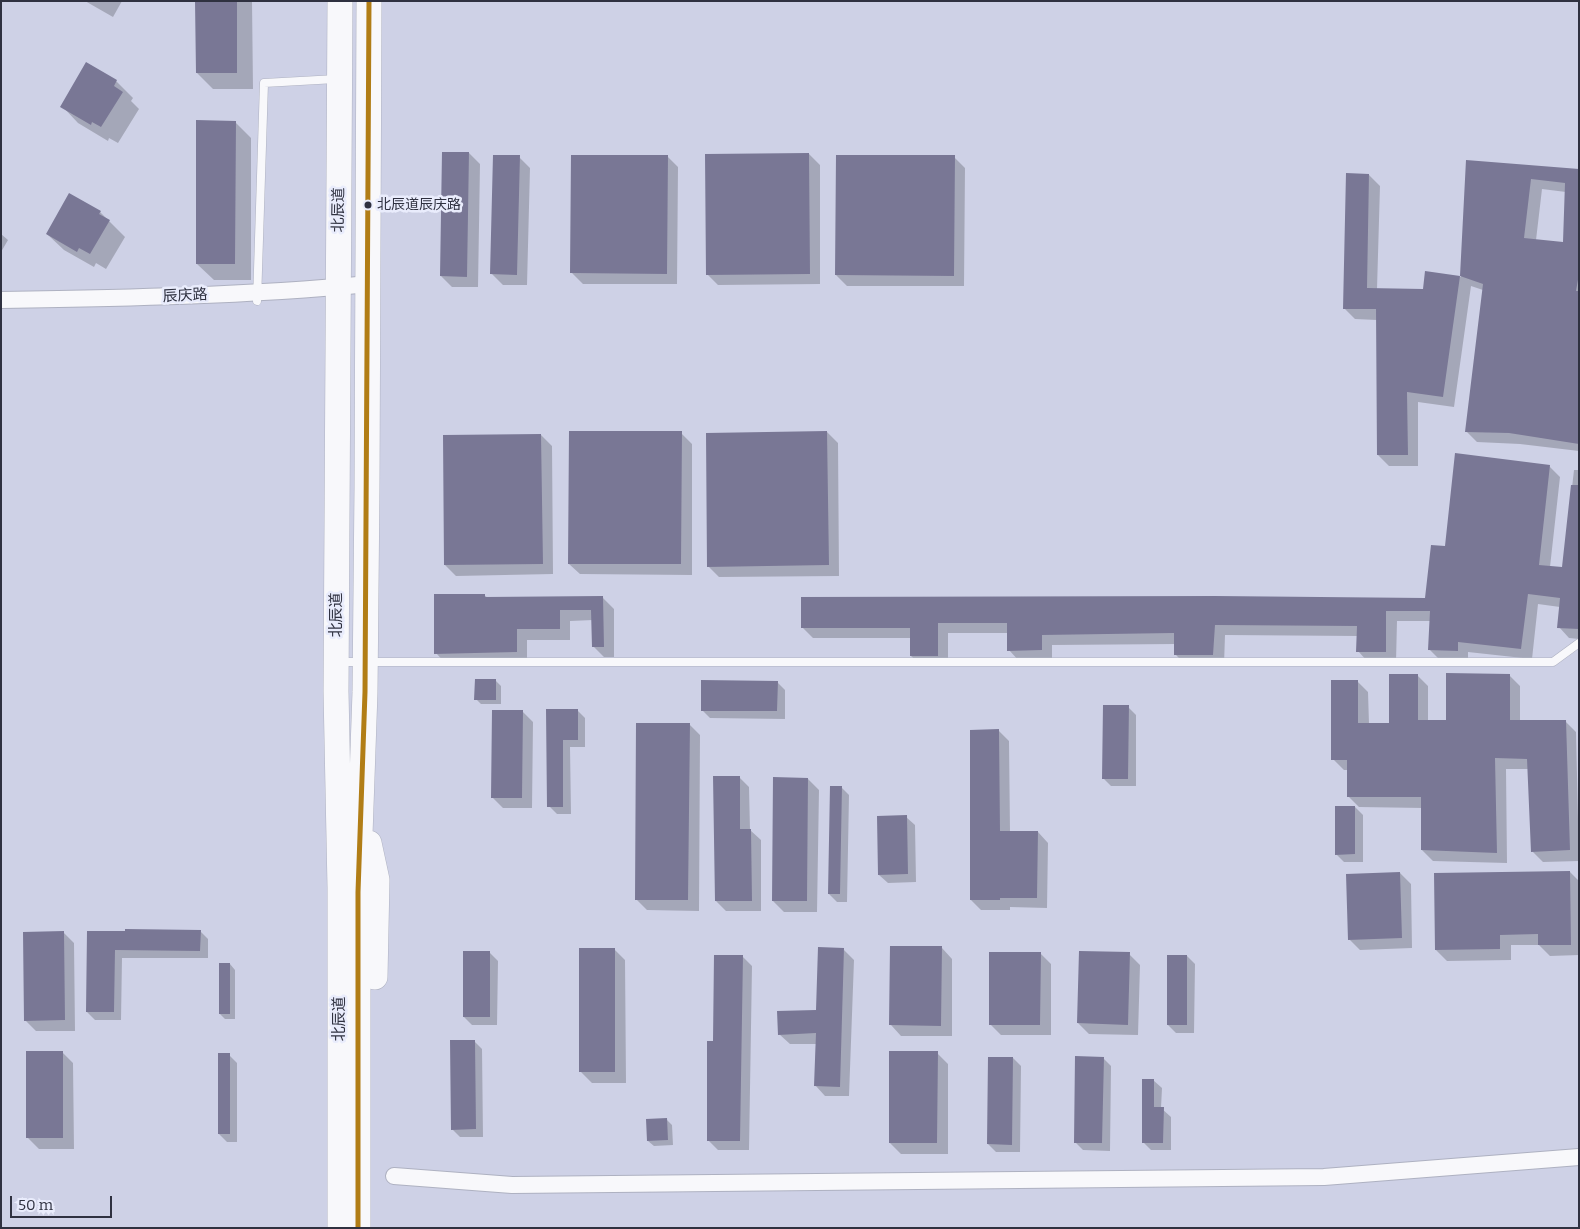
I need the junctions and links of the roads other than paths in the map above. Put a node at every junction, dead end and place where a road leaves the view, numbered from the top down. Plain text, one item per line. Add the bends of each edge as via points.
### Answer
1 (340, 1) edge
2 (369, 1) edge
3 (340, 79) junction
4 (368, 288) junction
5 (338, 292) junction
6 (257, 297) junction
7 (1, 300) edge
8 (1, 308) edge
9 (1579, 642) edge
10 (336, 662) junction
11 (365, 662) junction
12 (350, 809) junction
13 (1579, 1157) edge
14 (394, 1176) dead end
15 (325, 1228) edge
16 (340, 1228) edge
17 (358, 1228) edge
18 (376, 1228) edge

1 - 3 main road, 北辰道
2 - 4 main road, 北辰道
3 - 5 main road, 北辰道
3 - 6 lane via 264,83
4 - 5 street, 辰庆路
4 - 11 main road, 北辰道
5 - 6 street, 辰庆路
5 - 10 main road, 北辰道
6 - 7 street, 辰庆路
6 - 8 street, 辰庆路 via 149,307
9 - 11 lane via 1552,662
10 - 11 lane
10 - 12 main road, 北辰道
11 - 12 main road, 北辰道
12 - 15 main road via 324,885
12 - 16 main road, 北辰道
12 - 17 main road, 北辰道 via 358,892
12 - 18 main road via 377,880
13 - 14 street via 1324,1177 512,1185

